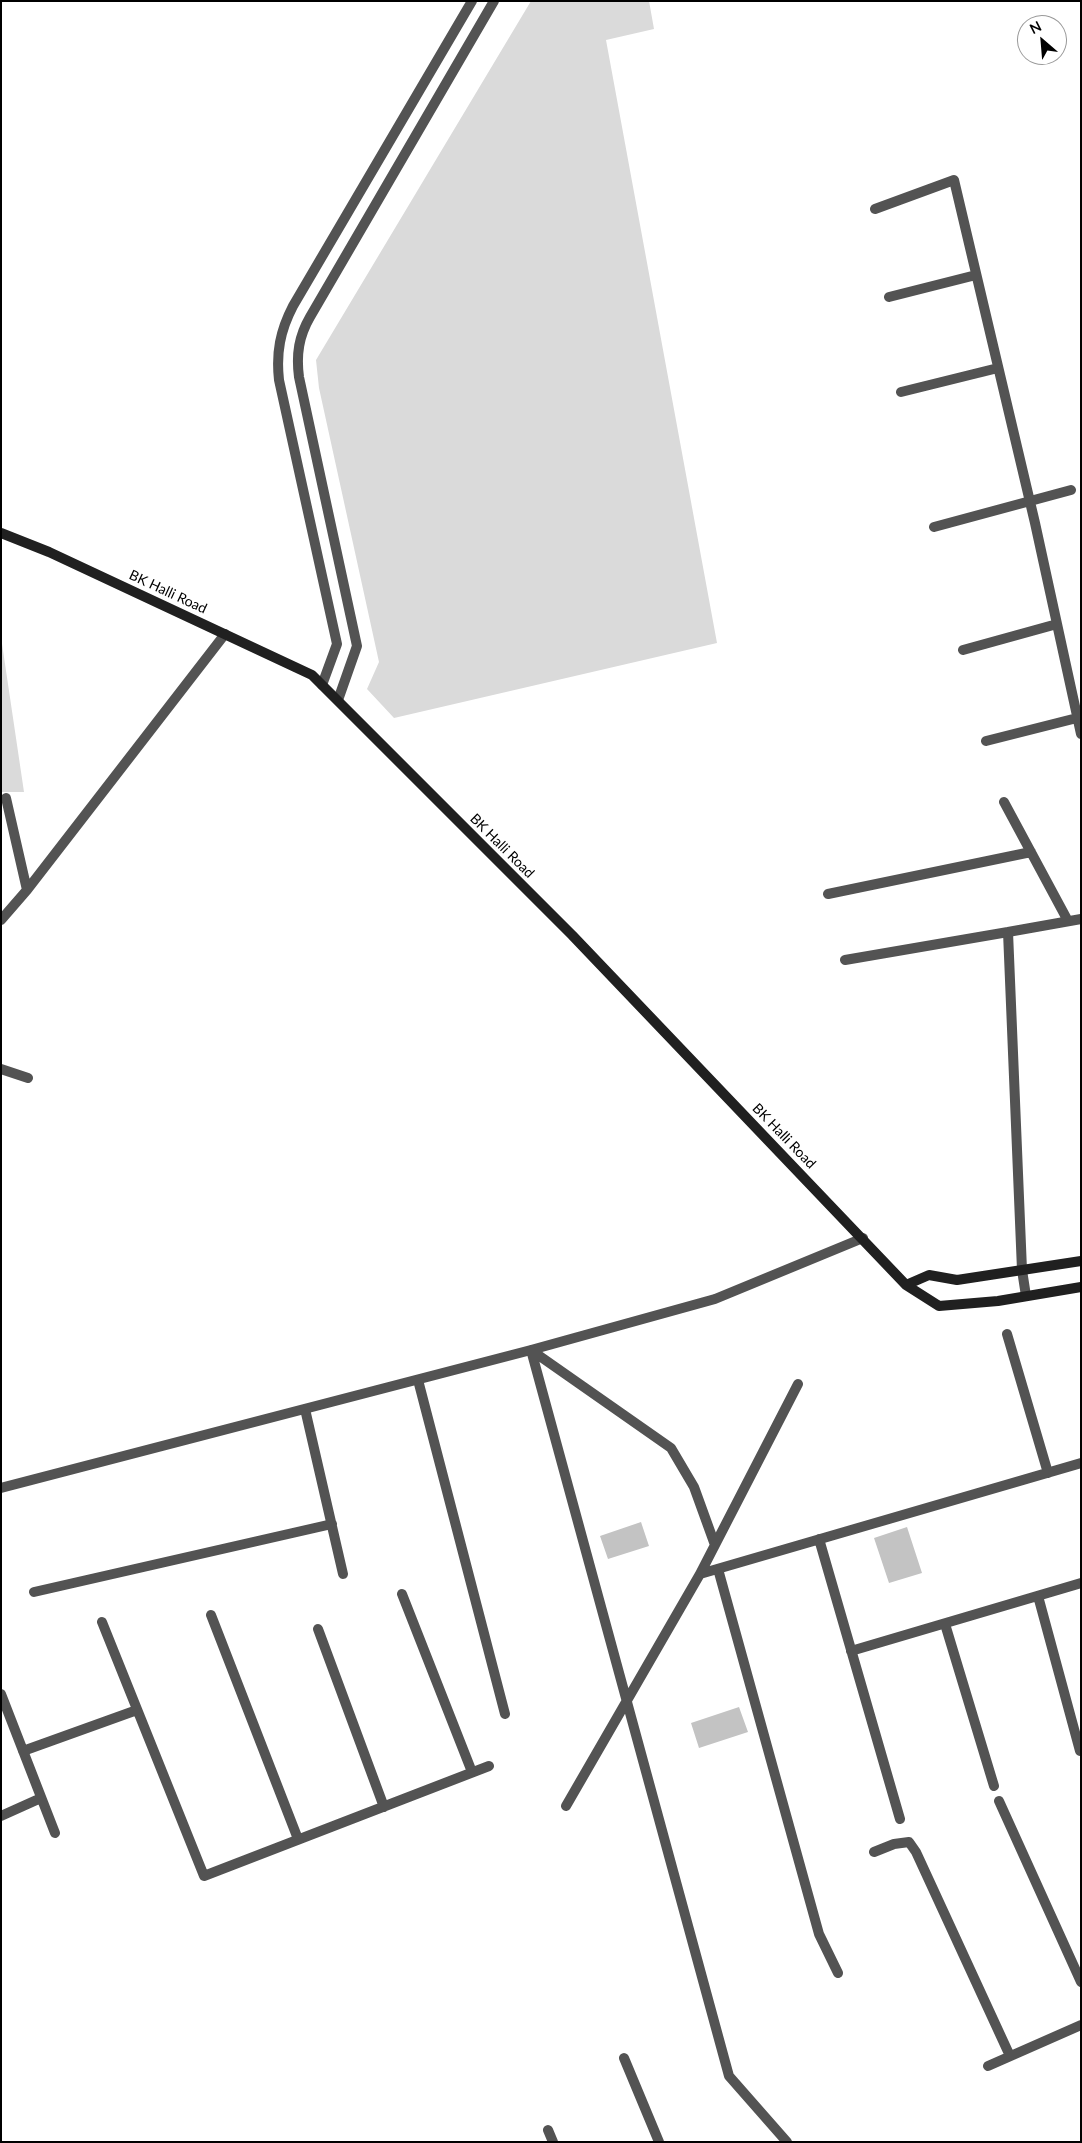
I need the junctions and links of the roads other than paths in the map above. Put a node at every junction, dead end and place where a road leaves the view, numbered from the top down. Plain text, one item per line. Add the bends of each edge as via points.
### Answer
1 (472, 1) edge
2 (494, 1) edge
3 (875, 209) dead end
4 (976, 275) junction
5 (889, 297) dead end
6 (998, 368) junction
7 (902, 392) dead end
8 (1072, 490) dead end
9 (1030, 500) junction
10 (934, 527) dead end
11 (1, 533) edge
12 (1057, 624) junction
13 (225, 634) junction
14 (963, 650) dead end
15 (322, 685) junction
16 (338, 700) junction
17 (1077, 718) junction
18 (1081, 734) edge
19 (986, 741) dead end
20 (6, 798) dead end
21 (1004, 802) dead end
22 (1031, 852) junction
23 (27, 890) junction
24 (828, 894) dead end
25 (1081, 919) edge
26 (1, 920) edge
27 (1068, 921) junction
28 (1008, 932) junction
29 (845, 960) dead end
30 (1, 1069) edge
31 (28, 1078) dead end
32 (863, 1238) junction
33 (1081, 1261) edge
34 (1022, 1270) junction
35 (906, 1285) junction
36 (1081, 1288) edge
37 (1026, 1296) junction
38 (1008, 1334) dead end
39 (531, 1350) junction
40 (418, 1380) junction
41 (798, 1384) dead end
42 (305, 1409) junction
43 (1081, 1463) edge
44 (1048, 1473) junction
45 (1, 1488) edge
46 (332, 1524) junction
47 (819, 1540) junction
48 (715, 1545) junction
49 (718, 1569) junction
50 (343, 1574) dead end
51 (700, 1574) junction
52 (1081, 1583) edge
53 (34, 1592) dead end
54 (402, 1594) dead end
55 (1038, 1596) junction
56 (211, 1615) dead end
57 (102, 1622) dead end
58 (945, 1624) junction
59 (318, 1629) dead end
60 (852, 1651) junction
61 (1, 1694) edge
62 (627, 1700) junction
63 (137, 1710) junction
64 (505, 1714) dead end
65 (23, 1751) junction
66 (1080, 1751) edge
67 (489, 1766) dead end
68 (472, 1772) junction
69 (994, 1786) dead end
70 (41, 1798) junction
71 (999, 1800) dead end
72 (566, 1806) dead end
73 (384, 1807) junction
74 (1, 1816) edge
75 (900, 1819) dead end
76 (54, 1833) dead end
77 (298, 1839) junction
78 (874, 1852) dead end
79 (838, 1974) dead end
80 (1081, 1982) edge
81 (1081, 2025) edge
82 (1010, 2056) junction
83 (624, 2058) dead end
84 (988, 2066) dead end
85 (548, 2130) dead end
86 (553, 2142) edge
87 (659, 2142) edge
88 (787, 2142) edge

1 - 15 street via 293,306 281,334 279,380 337,644
2 - 16 street via 310,316 300,339 299,377 357,646
3 - 4 street via 954,180
4 - 5 street
4 - 6 street
6 - 7 street
6 - 9 street
8 - 9 street
9 - 10 street
9 - 12 street
11 - 13 main road, BK Halli Road
12 - 14 street
12 - 17 street
13 - 15 main road, BK Halli Road via 312,675
13 - 23 street
15 - 16 main road, BK Halli Road
16 - 32 main road, BK Halli Road via 572,935
17 - 18 street
17 - 19 street
20 - 23 street
21 - 22 street
22 - 24 street
22 - 27 street
23 - 26 street
25 - 27 street
27 - 28 street
28 - 29 street
28 - 34 street
30 - 31 street
32 - 35 main road, BK Halli Road
32 - 39 street via 715,1298
33 - 34 main road
34 - 35 main road via 957,1280 929,1275
34 - 37 street
35 - 37 main road, BK Halli Road via 939,1306
36 - 37 main road, BK Halli Road
38 - 44 street
39 - 40 street
39 - 48 street via 671,1448 694,1487
39 - 62 street
40 - 42 street
40 - 64 street
41 - 48 street
42 - 45 street
42 - 46 street
43 - 44 street
44 - 47 street
46 - 50 street
46 - 53 street
47 - 49 street
47 - 60 street
48 - 51 street
49 - 51 street
49 - 79 street via 819,1934
51 - 62 street
52 - 55 street
54 - 68 street
55 - 58 street
55 - 66 street
56 - 77 street
57 - 63 street
58 - 60 street
58 - 69 street
59 - 73 street
60 - 75 street
61 - 65 street
62 - 72 street
62 - 88 street via 729,2076
63 - 65 street
63 - 77 street via 204,1876
65 - 70 street
67 - 68 street
68 - 73 street
70 - 74 street
70 - 76 street
71 - 80 street
73 - 77 street
78 - 82 street via 909,1842 916,1852
81 - 82 street
82 - 84 street
83 - 87 street
85 - 86 street

